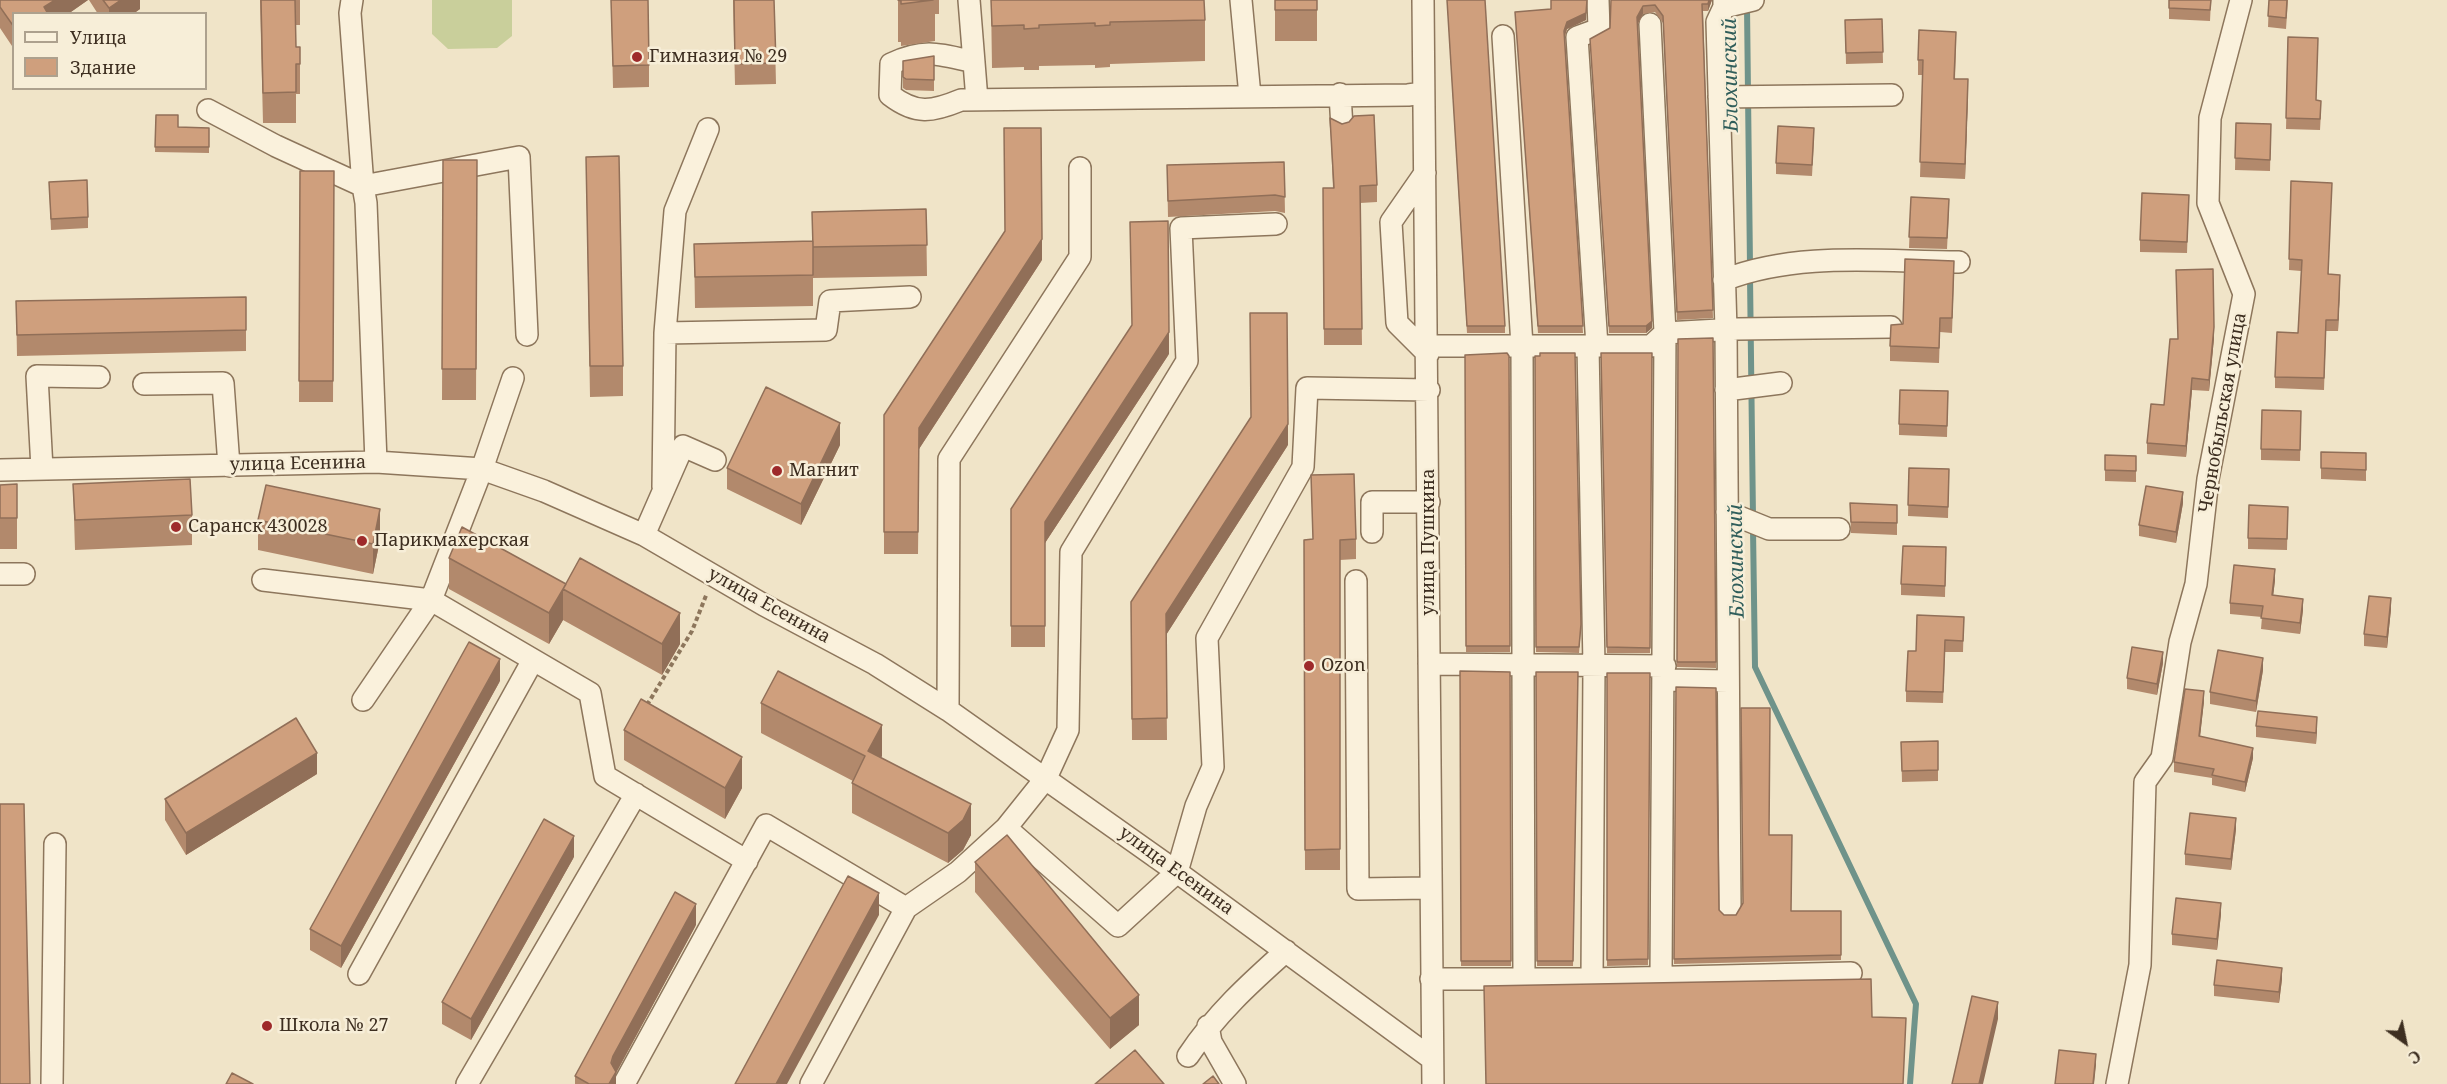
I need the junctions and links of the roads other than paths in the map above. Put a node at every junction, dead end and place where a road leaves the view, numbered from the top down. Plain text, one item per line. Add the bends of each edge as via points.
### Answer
1 (352, 0) edge
2 (969, 0) edge
3 (1241, 0) edge
4 (1423, 0) edge
5 (1598, 0) edge
6 (2241, 0) edge
7 (1734, 3) edge
8 (1650, 24) dead end
9 (1503, 36) dead end
10 (974, 62) junction
11 (1423, 93) junction
12 (1340, 94) junction
13 (1892, 95) dead end
14 (1250, 96) junction
15 (1727, 97) junction
16 (977, 100) junction
17 (208, 110) dead end
18 (1342, 128) edge
19 (708, 129) dead end
20 (1080, 168) dead end
21 (1425, 173) junction
22 (363, 186) junction
23 (1276, 224) dead end
24 (1959, 262) dead end
25 (1732, 278) junction
26 (910, 297) dead end
27 (1891, 327) edge
28 (1732, 329) junction
29 (665, 333) junction
30 (1665, 333) junction
31 (527, 335) dead end
32 (1522, 346) junction
33 (1592, 346) junction
34 (1428, 350) junction
35 (99, 377) dead end
36 (513, 378) dead end
37 (144, 384) dead end
38 (1773, 384) dead end
39 (1732, 389) junction
40 (1429, 390) junction
41 (715, 460) dead end
42 (376, 462) junction
43 (229, 465) junction
44 (42, 469) junction
45 (482, 469) junction
46 (0, 470) edge
47 (663, 487) junction
48 (1429, 502) junction
49 (1733, 515) junction
50 (1839, 529) dead end
51 (1372, 532) dead end
52 (644, 535) junction
53 (0, 574) edge
54 (24, 574) dead end
55 (263, 580) dead end
56 (1356, 581) dead end
57 (431, 600) junction
58 (533, 660) junction
59 (1429, 664) junction
60 (1523, 666) junction
61 (1594, 666) junction
62 (1664, 673) junction
63 (1728, 681) junction
64 (363, 700) dead end
65 (948, 710) junction
66 (1046, 778) junction
67 (636, 794) junction
68 (1006, 828) junction
69 (55, 844) dead end
70 (747, 861) junction
71 (1177, 872) junction
72 (1430, 888) junction
73 (906, 908) junction
74 (1730, 909) dead end
75 (1286, 951) junction
76 (1851, 973) dead end
77 (359, 974) dead end
78 (1661, 976) junction
79 (1431, 978) junction
80 (1524, 978) junction
81 (1592, 979) junction
82 (1208, 1026) junction
83 (1188, 1056) dead end
84 (1431, 1058) junction
85 (52, 1084) edge
86 (466, 1084) edge
87 (624, 1084) edge
88 (811, 1084) edge
89 (1235, 1084) edge
90 (1433, 1084) edge
91 (2117, 1084) edge

1 - 22 street
2 - 10 street
3 - 14 street
4 - 11 street, улица Пушкина
5 - 33 street via 1599,29 1577,37
6 - 91 street, Чернобыльская улица via 2210,118 2208,202 2244,294 2208,479 2196,584 2180,642 2162,758 2145,782 2140,965
7 - 15 street via 1717,22
8 - 30 street
9 - 32 street
10 - 16 street
10 - 16 street via 926,52 907,57 891,64 891,94 907,108 929,110 962,100
11 - 12 street
11 - 21 street, улица Пушкина
12 - 14 street
12 - 18 street
13 - 15 street
14 - 16 street
15 - 25 street
17 - 22 street
19 - 29 street via 675,211
20 - 65 street via 1080,257 949,459
21 - 34 street, улица Пушкина
21 - 34 street via 1391,222 1397,323
22 - 31 street via 519,157
22 - 42 street
23 - 66 street via 1181,228 1187,361 1071,552 1068,730
24 - 25 street via 1806,262 1771,265
25 - 28 street
26 - 29 street via 830,301 826,330
27 - 28 street
28 - 30 street
28 - 39 street
29 - 47 street
30 - 33 street via 1650,346
30 - 62 street
32 - 33 street
32 - 34 street
32 - 60 street
33 - 61 street
34 - 40 street, улица Пушкина
35 - 44 street via 37,376
36 - 45 street
37 - 43 street via 224,383
38 - 39 street
39 - 49 street
40 - 48 street, улица Пушкина
40 - 71 street via 1307,388 1303,467 1207,638 1213,767 1196,806
41 - 47 street via 683,446
42 - 43 street, улица Есенина
42 - 45 street, улица Есенина
43 - 44 street, улица Есенина
44 - 46 street, улица Есенина
45 - 52 street, улица Есенина via 544,491
45 - 57 street
47 - 52 street
48 - 51 street via 1372,502
48 - 59 street, улица Пушкина
49 - 50 street via 1769,529
49 - 63 street
52 - 65 street, улица Есенина via 875,664
53 - 54 street
55 - 57 street
56 - 72 street via 1358,890
57 - 58 street
57 - 64 street
58 - 67 street via 590,693 605,776
58 - 77 street
59 - 60 street
59 - 72 street, улица Пушкина
60 - 61 street
60 - 80 street
61 - 62 street
61 - 81 street
62 - 63 street
62 - 78 street
63 - 74 street
65 - 66 street, улица Есенина
66 - 68 street
66 - 71 street, улица Есенина
67 - 70 street
67 - 86 street
68 - 71 street via 1118,926
68 - 73 street via 958,872
69 - 85 street
70 - 73 street via 766,825
70 - 87 street
71 - 75 street, улица Есенина
72 - 79 street, улица Пушкина
73 - 88 street
75 - 82 street
75 - 84 street, улица Есенина
76 - 78 street
78 - 81 street
79 - 80 street
79 - 84 street, улица Пушкина
80 - 81 street
82 - 83 street
82 - 89 street via 1212,1042
84 - 90 street, улица Пушкина

